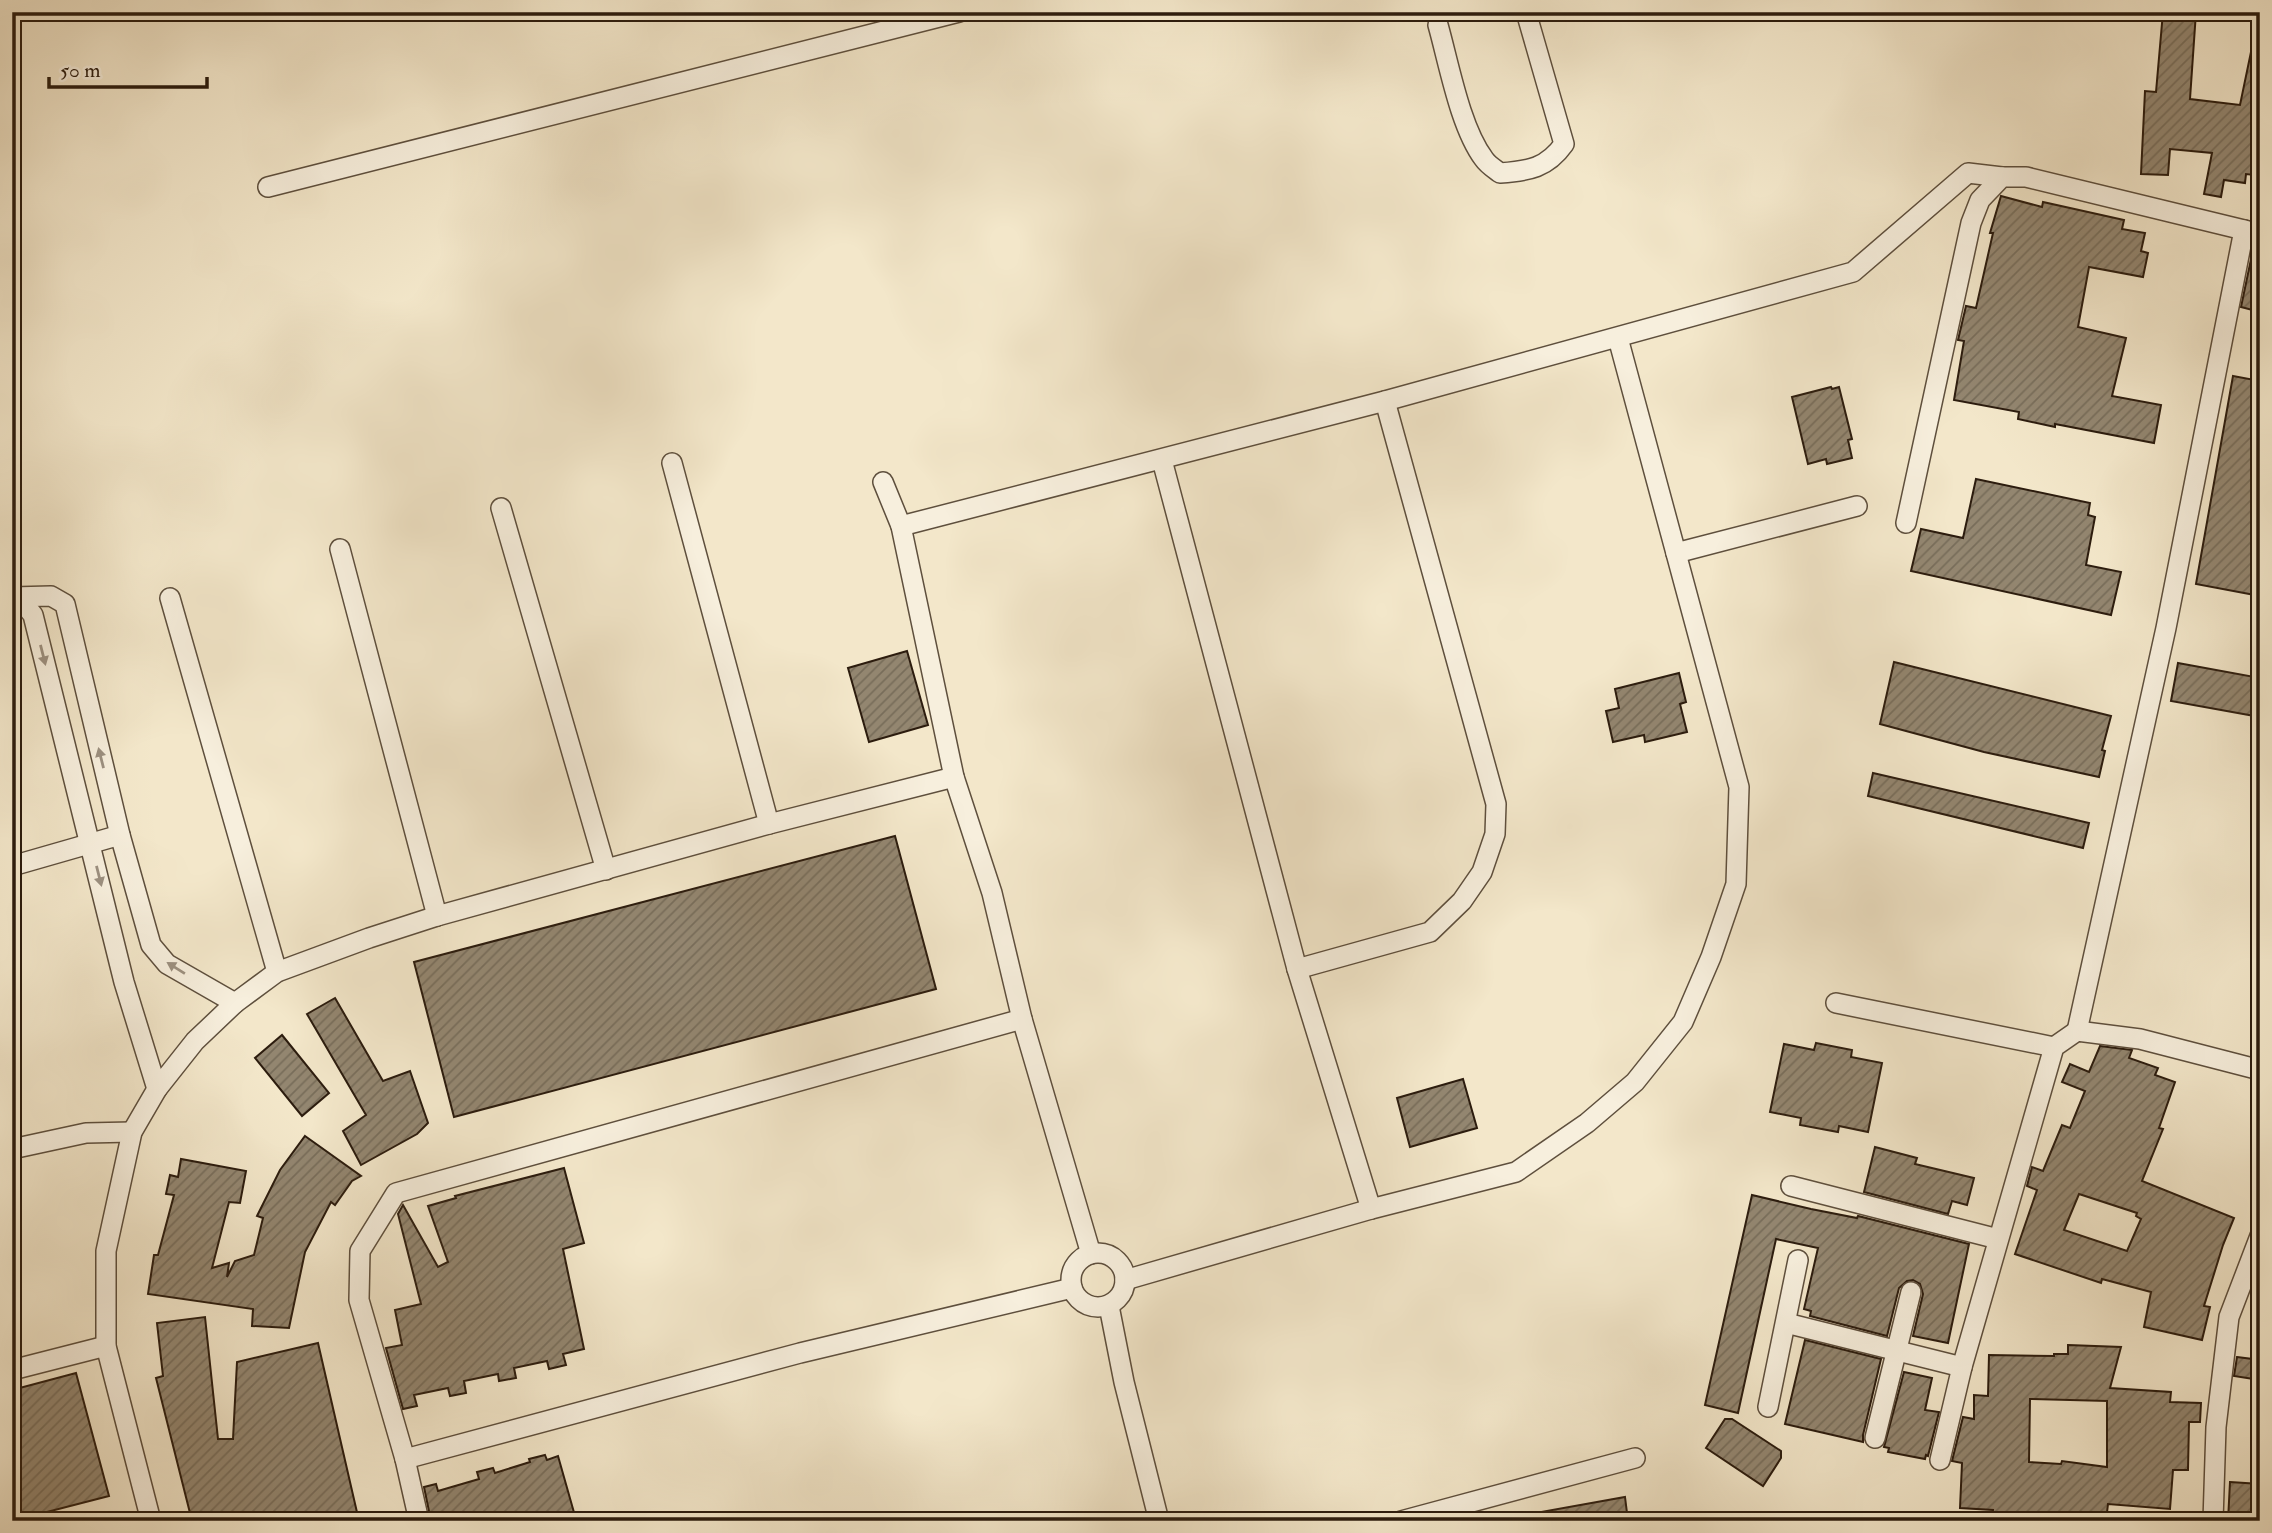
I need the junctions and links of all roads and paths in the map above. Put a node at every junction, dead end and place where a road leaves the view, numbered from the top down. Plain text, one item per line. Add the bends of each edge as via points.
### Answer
1 (959, 12) edge
2 (1526, 12) edge
3 (881, 22) edge
4 (1437, 25) dead end
5 (2002, 177) junction
6 (268, 187) dead end
7 (2252, 232) edge
8 (1618, 338) junction
9 (1385, 401) junction
10 (1162, 460) junction
11 (672, 463) dead end
12 (883, 482) dead end
13 (1857, 506) dead end
14 (501, 508) dead end
15 (1906, 523) dead end
16 (901, 526) junction
17 (340, 549) dead end
18 (1676, 553) junction
19 (13, 597) edge
20 (170, 598) dead end
21 (83, 684) junction
22 (53, 693) junction
23 (954, 778) junction
24 (769, 824) junction
25 (120, 835) junction
26 (91, 843) junction
27 (12, 866) edge
28 (606, 870) junction
29 (438, 916) junction
30 (1297, 970) junction
31 (277, 972) junction
32 (234, 1003) junction
33 (1836, 1003) dead end
34 (1022, 1019) junction
35 (2077, 1031) junction
36 (2054, 1047) junction
37 (2260, 1070) edge
38 (157, 1089) junction
39 (132, 1132) junction
40 (12, 1149) edge
41 (1791, 1186) dead end
42 (1371, 1209) junction
43 (2260, 1236) edge
44 (1998, 1239) junction
45 (1091, 1254) junction
46 (1798, 1260) dead end
47 (1125, 1280) junction
48 (1072, 1288) junction
49 (1911, 1292) dead end
50 (1108, 1306) junction
51 (1786, 1323) junction
52 (106, 1346) junction
53 (1896, 1349) junction
54 (1962, 1367) junction
55 (12, 1370) edge
56 (1768, 1407) dead end
57 (1875, 1438) dead end
58 (1635, 1458) dead end
59 (405, 1459) junction
60 (1940, 1460) dead end
61 (151, 1521) edge
62 (419, 1521) edge
63 (1159, 1521) edge
64 (1401, 1521) edge
65 (2213, 1521) edge

1 - 3 street
2 - 4 street via 1564,144 1553,160 1525,172 1500,173 1480,153 1465,121
3 - 6 street
5 - 7 street via 2026,177
5 - 8 street via 1968,173 1853,272
5 - 15 street via 1980,200 1971,223
7 - 35 street
8 - 9 street
8 - 18 street
9 - 10 street
9 - 30 street via 1496,804 1495,834 1482,872 1462,901 1430,932
10 - 16 street
10 - 30 street
11 - 24 street
12 - 16 street
13 - 18 street
14 - 28 street
16 - 23 street
17 - 29 street
18 - 42 street via 1739,787 1736,884 1683,1022 1635,1082 1587,1123 1516,1172
19 - 21 street via 51,596 65,604
19 -> 22 street via 33,615
20 - 31 street
21 - 22 street
25 -> 21 street
22 - 26 street
23 - 24 street
23 - 34 street via 992,893
24 - 28 street
25 - 26 street
32 -> 25 street via 167,964 151,945
26 - 27 street
26 -> 38 street via 124,982
28 - 29 street
29 - 31 street
30 - 42 street
31 - 32 street
32 - 38 street via 195,1041
33 - 36 street
34 - 45 street
34 - 59 street via 396,1193 360,1251 359,1300
35 - 36 street
35 - 37 street via 2140,1039
36 - 44 street
38 - 39 street
39 - 40 street via 86,1133
39 - 52 street via 106,1251
41 - 44 street
42 - 47 street
43 - 65 street via 2229,1317 2216,1427
44 - 54 street
45 - 47 street via 1110,1256 1124,1270
45 - 48 street via 1074,1267
46 - 51 street
47 - 50 street via 1118,1299
48 - 50 street via 1086,1305
48 - 59 street via 800,1353
49 - 53 street
50 - 63 street
51 - 53 street
51 - 56 street
52 - 55 street
52 - 61 street
53 - 54 street
53 - 57 street
54 - 60 street
58 - 64 street
59 - 62 street

